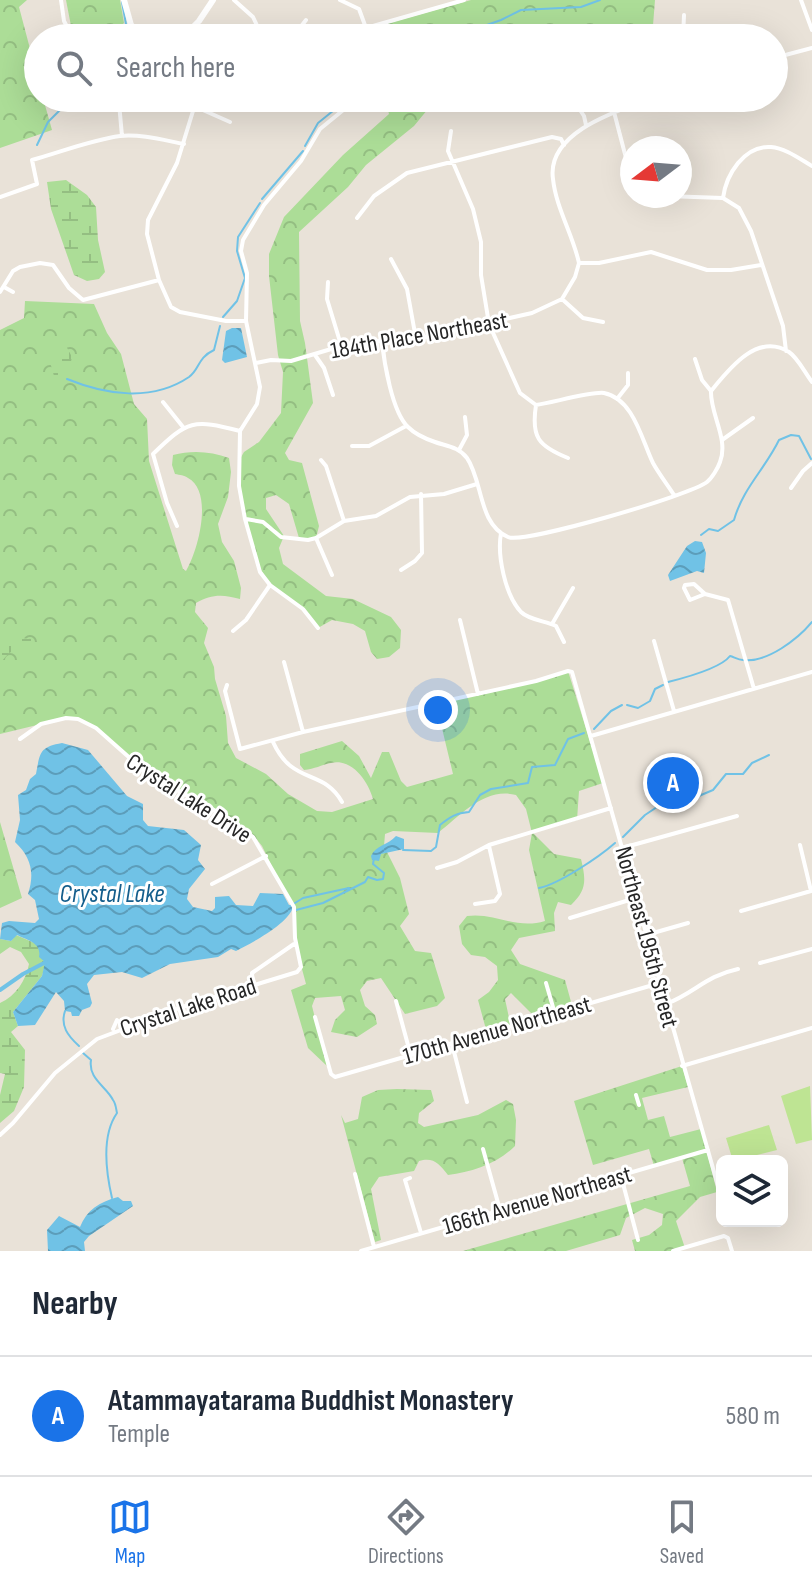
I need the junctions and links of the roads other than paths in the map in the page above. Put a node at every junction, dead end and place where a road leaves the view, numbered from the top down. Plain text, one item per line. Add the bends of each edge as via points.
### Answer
1 (61, 0) edge
2 (124, 0) edge
3 (213, 0) edge
4 (234, 0) edge
5 (340, 0) edge
6 (464, 0) edge
7 (801, 0) edge
8 (684, 15) dead end
9 (306, 20) dead end
10 (811, 23) edge
11 (66, 24) edge
12 (131, 24) edge
13 (195, 24) edge
14 (256, 24) edge
15 (303, 24) edge
16 (365, 24) edge
17 (380, 24) edge
18 (684, 24) edge
19 (812, 30) edge
20 (812, 48) edge
21 (788, 54) edge
22 (120, 112) edge
23 (194, 112) edge
24 (207, 112) edge
25 (341, 112) edge
26 (581, 112) edge
27 (614, 112) joint
28 (230, 122) dead end
29 (586, 125) junction
30 (451, 131) dead end
31 (122, 136) junction
32 (620, 136) edge
33 (184, 144) junction
34 (564, 145) junction
35 (452, 163) junction
36 (812, 166) edge
37 (0, 197) edge
38 (692, 197) edge
39 (723, 198) junction
40 (357, 218) dead end
41 (391, 259) dead end
42 (579, 263) junction
43 (761, 265) junction
44 (2, 273) dead end
45 (9, 277) junction
46 (159, 280) junction
47 (328, 282) dead end
48 (4, 287) junction
49 (0, 292) edge
50 (13, 292) dead end
51 (562, 299) junction
52 (246, 321) junction
53 (603, 322) dead end
54 (489, 324) junction
55 (416, 339) junction
56 (382, 341) junction
57 (341, 345) junction
58 (786, 351) junction
59 (315, 355) junction
60 (695, 359) dead end
61 (256, 363) junction
62 (628, 373) dead end
63 (812, 382) edge
64 (711, 391) junction
65 (333, 395) dead end
66 (617, 399) junction
67 (163, 402) dead end
68 (536, 405) junction
69 (465, 417) dead end
70 (753, 418) dead end
71 (406, 426) junction
72 (183, 427) junction
73 (240, 431) junction
74 (722, 440) junction
75 (352, 446) dead end
76 (459, 450) junction
77 (568, 458) dead end
78 (321, 460) dead end
79 (812, 463) edge
80 (477, 484) junction
81 (791, 488) dead end
82 (421, 494) junction
83 (674, 495) junction
84 (245, 519) junction
85 (344, 521) junction
86 (177, 526) dead end
87 (501, 533) junction
88 (316, 538) junction
89 (401, 570) dead end
90 (332, 575) dead end
91 (270, 585) junction
92 (573, 588) dead end
93 (705, 594) junction
94 (460, 620) dead end
95 (552, 624) junction
96 (318, 628) dead end
97 (233, 631) dead end
98 (654, 641) dead end
99 (564, 642) dead end
100 (284, 662) dead end
101 (812, 672) edge
102 (227, 685) dead end
103 (754, 689) junction
104 (478, 694) junction
105 (674, 711) junction
106 (303, 732) junction
107 (591, 736) junction
108 (20, 739) dead end
109 (273, 742) junction
110 (342, 802) dead end
111 (611, 808) junction
112 (737, 816) dead end
113 (489, 845) junction
114 (800, 845) dead end
115 (622, 848) junction
116 (266, 856) junction
117 (270, 862) joint
118 (437, 868) dead end
119 (212, 884) dead end
120 (812, 892) edge
121 (636, 898) junction
122 (475, 904) dead end
123 (741, 911) dead end
124 (570, 918) dead end
125 (688, 923) dead end
126 (646, 935) junction
127 (295, 943) junction
128 (812, 949) edge
129 (760, 963) dead end
130 (738, 969) dead end
131 (546, 983) dead end
132 (660, 983) junction
133 (253, 987) junction
134 (396, 1001) dead end
135 (665, 1004) junction
136 (555, 1014) junction
137 (315, 1017) dead end
138 (117, 1020) dead end
139 (812, 1028) edge
140 (112, 1031) junction
141 (452, 1044) junction
142 (411, 1056) junction
143 (682, 1066) junction
144 (636, 1095) dead end
145 (467, 1102) dead end
146 (639, 1105) dead end
147 (0, 1135) edge
148 (483, 1149) dead end
149 (708, 1150) junction
150 (355, 1174) dead end
151 (621, 1176) junction
152 (410, 1178) dead end
153 (716, 1179) edge
154 (500, 1210) junction
155 (421, 1233) junction
156 (638, 1240) dead end
157 (374, 1247) junction
158 (694, 1248) edge
159 (363, 1250) edge
160 (673, 1251) edge
161 (732, 1251) edge

1 - 11 street
2 - 12 street
3 - 13 street
4 - 14 street
5 - 16 street via 359,9
6 - 17 street
7 - 10 street
8 - 18 street
9 - 15 street
10 - 19 street
20 - 21 street
22 - 31 street
23 - 33 street
24 - 28 street
25 - 52 street via 320,129 247,234 241,251 247,273
26 - 29 street
27 - 29 street
27 - 32 street
29 - 34 street
30 - 35 street
31 - 33 street
31 - 37 street via 32,160 37,184
33 - 46 street via 148,220
34 - 35 street via 552,137
34 - 42 street via 552,177
35 - 40 street via 407,173 374,196
35 - 54 street via 481,242
36 - 39 street via 777,148 760,149 734,167
38 - 39 street
39 - 43 street via 745,218
41 - 55 street via 407,289
42 - 43 street via 651,252 707,270
42 - 51 street
43 - 58 street via 783,326
44 - 45 street
45 - 46 street via 20,267 47,262 83,300
45 - 48 street
46 - 52 street via 171,307 180,312
47 - 57 street via 327,299
48 - 49 street
48 - 50 street
51 - 53 street via 583,318
51 - 54 street, 184th Place Northeast
52 - 61 street
54 - 55 street, 184th Place Northeast
54 - 68 street via 520,393
55 - 56 street, 184th Place Northeast
56 - 57 street, 184th Place Northeast
56 - 71 street
57 - 59 street, 184th Place Northeast
58 - 63 street
58 - 64 street via 767,346 748,352
59 - 61 street, 184th Place Northeast
59 - 65 street
60 - 64 street
61 - 73 street via 259,396
62 - 66 street via 628,385
64 - 74 street
66 - 68 street via 604,393
66 - 83 street via 635,420 655,468
67 - 72 street
68 - 77 street via 537,437
69 - 76 street via 467,435
70 - 74 street
71 - 75 street via 369,446
71 - 76 street
72 - 73 street via 206,423
72 - 86 street via 153,454
73 - 84 street via 239,486
74 - 83 street via 720,463 708,481
76 - 80 street
78 - 85 street
79 - 81 street
80 - 82 street via 444,494
80 - 87 street
82 - 85 street via 376,516
82 - 89 street via 422,553
83 - 87 street via 540,535 514,539
84 - 88 street via 263,522 281,537
84 - 91 street via 255,560
85 - 88 street
87 - 95 street via 499,558 516,605 527,616
88 - 90 street
91 - 96 street via 303,609
91 - 97 street
92 - 95 street
93 - 93 street via 690,600 685,585 694,584
93 - 103 street via 724,598 732,606
94 - 104 street
95 - 99 street
98 - 105 street
100 - 106 street
101 - 103 street
102 - 109 street via 240,749
103 - 105 street
104 - 106 street
104 - 107 street, Northeast 195th Street via 568,671 573,673
105 - 107 street
106 - 109 street
107 - 111 street, Northeast 195th Street
108 - 116 street, Crystal Lake Drive via 41,724 78,719 96,728 149,775 227,817 253,837
109 - 110 street via 289,767 323,782
111 - 113 street
111 - 115 street, Northeast 195th Street
112 - 115 street
113 - 118 street
113 - 122 street via 500,894 495,901
114 - 120 street
115 - 121 street, Northeast 195th Street
116 - 117 street, Crystal Lake Drive
116 - 119 street
117 - 127 street, Crystal Lake Road via 293,906
120 - 123 street
121 - 124 street
121 - 126 street, Northeast 195th Street
125 - 126 street
126 - 132 street, Northeast 195th Street
127 - 133 street via 254,971
127 - 133 street, Crystal Lake Road via 302,963 299,971
128 - 129 street
130 - 135 street via 713,976
131 - 136 street
132 - 135 street, Northeast 195th Street
132 - 136 street, 170th Avenue Northeast
133 - 140 street, Crystal Lake Road
134 - 142 street
135 - 143 street, Northeast 195th Street
136 - 141 street, 170th Avenue Northeast
137 - 142 street, 170th Avenue Northeast via 335,1077
138 - 140 street
139 - 143 street
140 - 147 street, Crystal Lake Road via 55,1073
141 - 142 street, 170th Avenue Northeast
141 - 145 street
143 - 149 street, Northeast 195th Street
144 - 146 street
148 - 154 street
149 - 151 street, 166th Avenue Northeast
149 - 153 street, Northeast 195th Street
150 - 157 street
151 - 154 street, 166th Avenue Northeast
151 - 156 street
152 - 155 street via 405,1180
154 - 155 street, 166th Avenue Northeast
155 - 157 street, 166th Avenue Northeast
157 - 159 street, 166th Avenue Northeast
158 - 160 street
158 - 161 street via 727,1237

